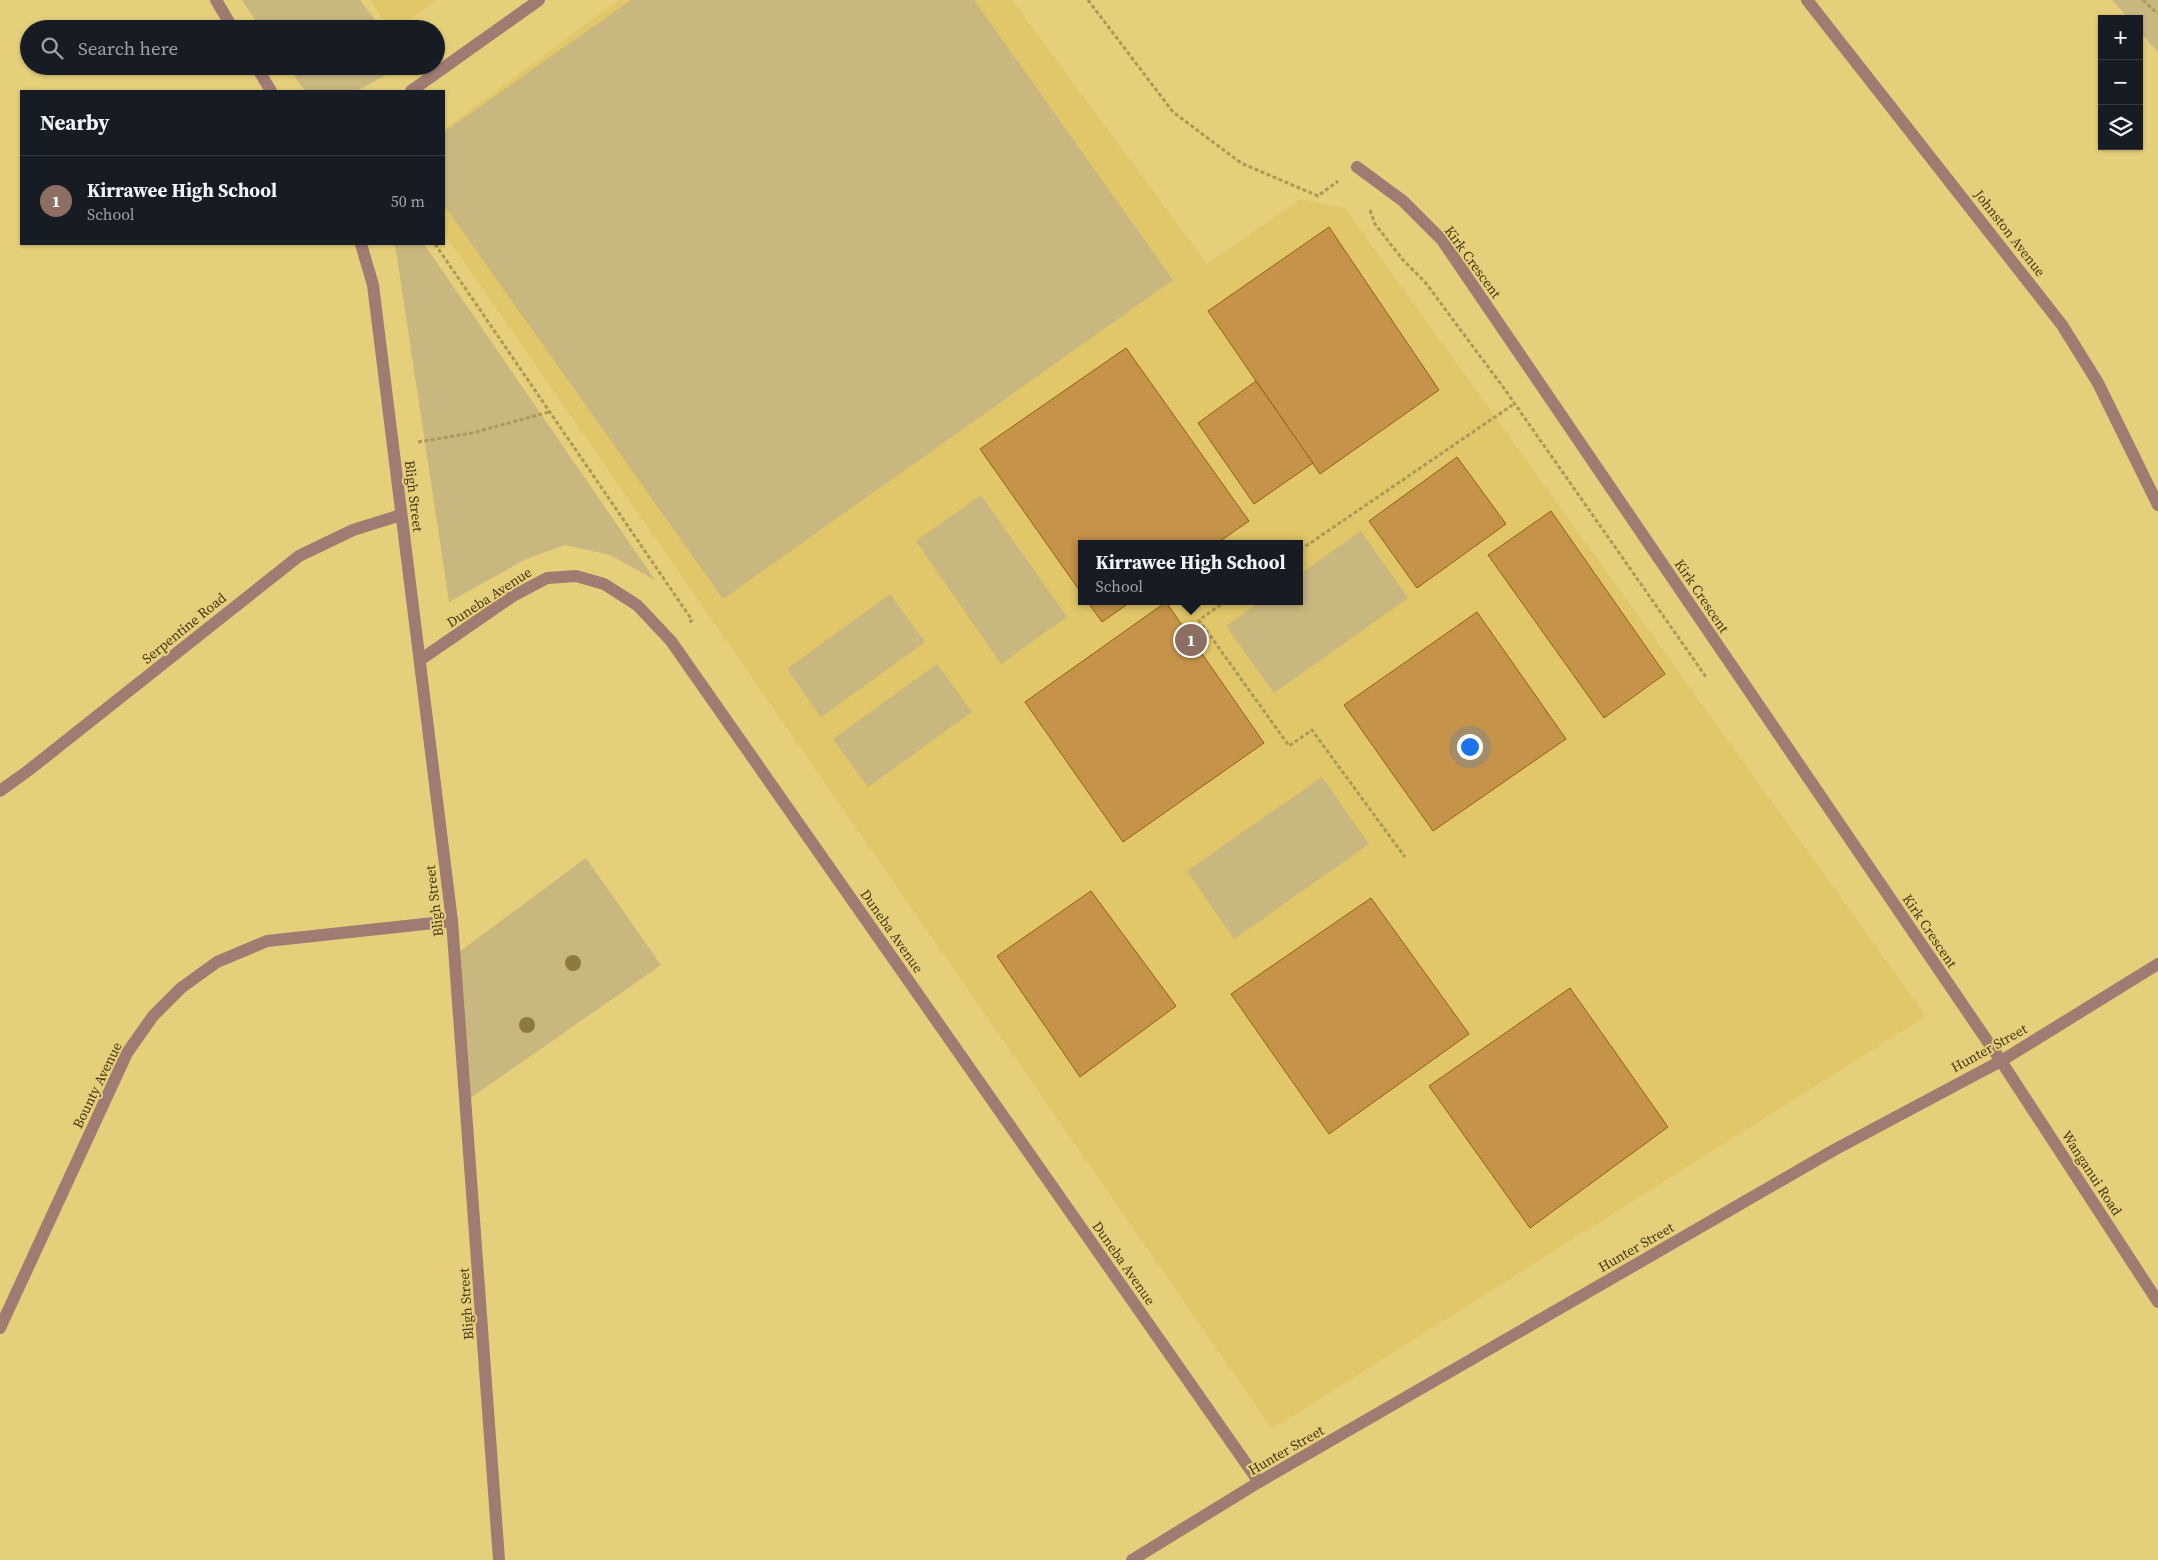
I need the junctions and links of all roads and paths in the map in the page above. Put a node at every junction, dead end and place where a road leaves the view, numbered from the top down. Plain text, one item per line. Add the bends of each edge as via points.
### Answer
1 (216, 0) edge
2 (539, 0) edge
3 (1088, 0) edge
4 (1807, 0) edge
5 (2143, 0) edge
6 (2158, 14) edge
7 (228, 20) edge
8 (445, 67) edge
9 (261, 75) edge
10 (434, 75) edge
11 (270, 90) edge
12 (412, 90) edge
13 (1357, 167) joint
14 (1370, 208) dead end
15 (361, 245) edge
16 (436, 245) edge
17 (1514, 404) junction
18 (549, 412) junction
19 (393, 446) junction
20 (2158, 505) edge
21 (402, 515) junction
22 (1303, 548) edge
23 (1220, 605) edge
24 (672, 641) junction
25 (420, 660) junction
26 (1708, 680) dead end
27 (0, 791) edge
28 (1405, 857) dead end
29 (452, 921) junction
30 (2158, 964) edge
31 (2001, 1061) junction
32 (2158, 1302) edge
33 (0, 1328) edge
34 (1260, 1482) junction
35 (499, 1560) edge
36 (1132, 1560) edge

1 - 7 street
2 - 8 street
3 - 13 path via 1173,112 1242,164 1318,196
4 - 20 street, Johnston Avenue via 2062,325 2098,383
5 - 6 path
9 - 11 street
10 - 12 street
13 - 31 street, Kirk Crescent via 1403,201 1442,240
14 - 17 path via 1375,224 1425,282
15 - 19 street, Bligh Street via 373,285
16 - 18 path
17 - 22 path
17 - 26 path
18 - 19 path via 472,433
18 - 24 path via 692,620
19 - 21 street, Bligh Street
21 - 25 street, Bligh Street
21 - 27 street, Serpentine Road via 353,530 299,556
23 - 28 path via 1198,620 1289,746 1312,730
24 - 25 street, Duneba Avenue via 637,605 604,584 576,576 547,578 513,596
24 - 34 street, Duneba Avenue
25 - 29 street, Bligh Street
29 - 33 street, Bounty Avenue via 267,941 217,962 181,988 153,1016 127,1053
29 - 35 street, Bligh Street
30 - 31 street, Hunter Street
31 - 32 street, Wanganui Road
31 - 34 street, Hunter Street via 1834,1150
34 - 36 street, Hunter Street

